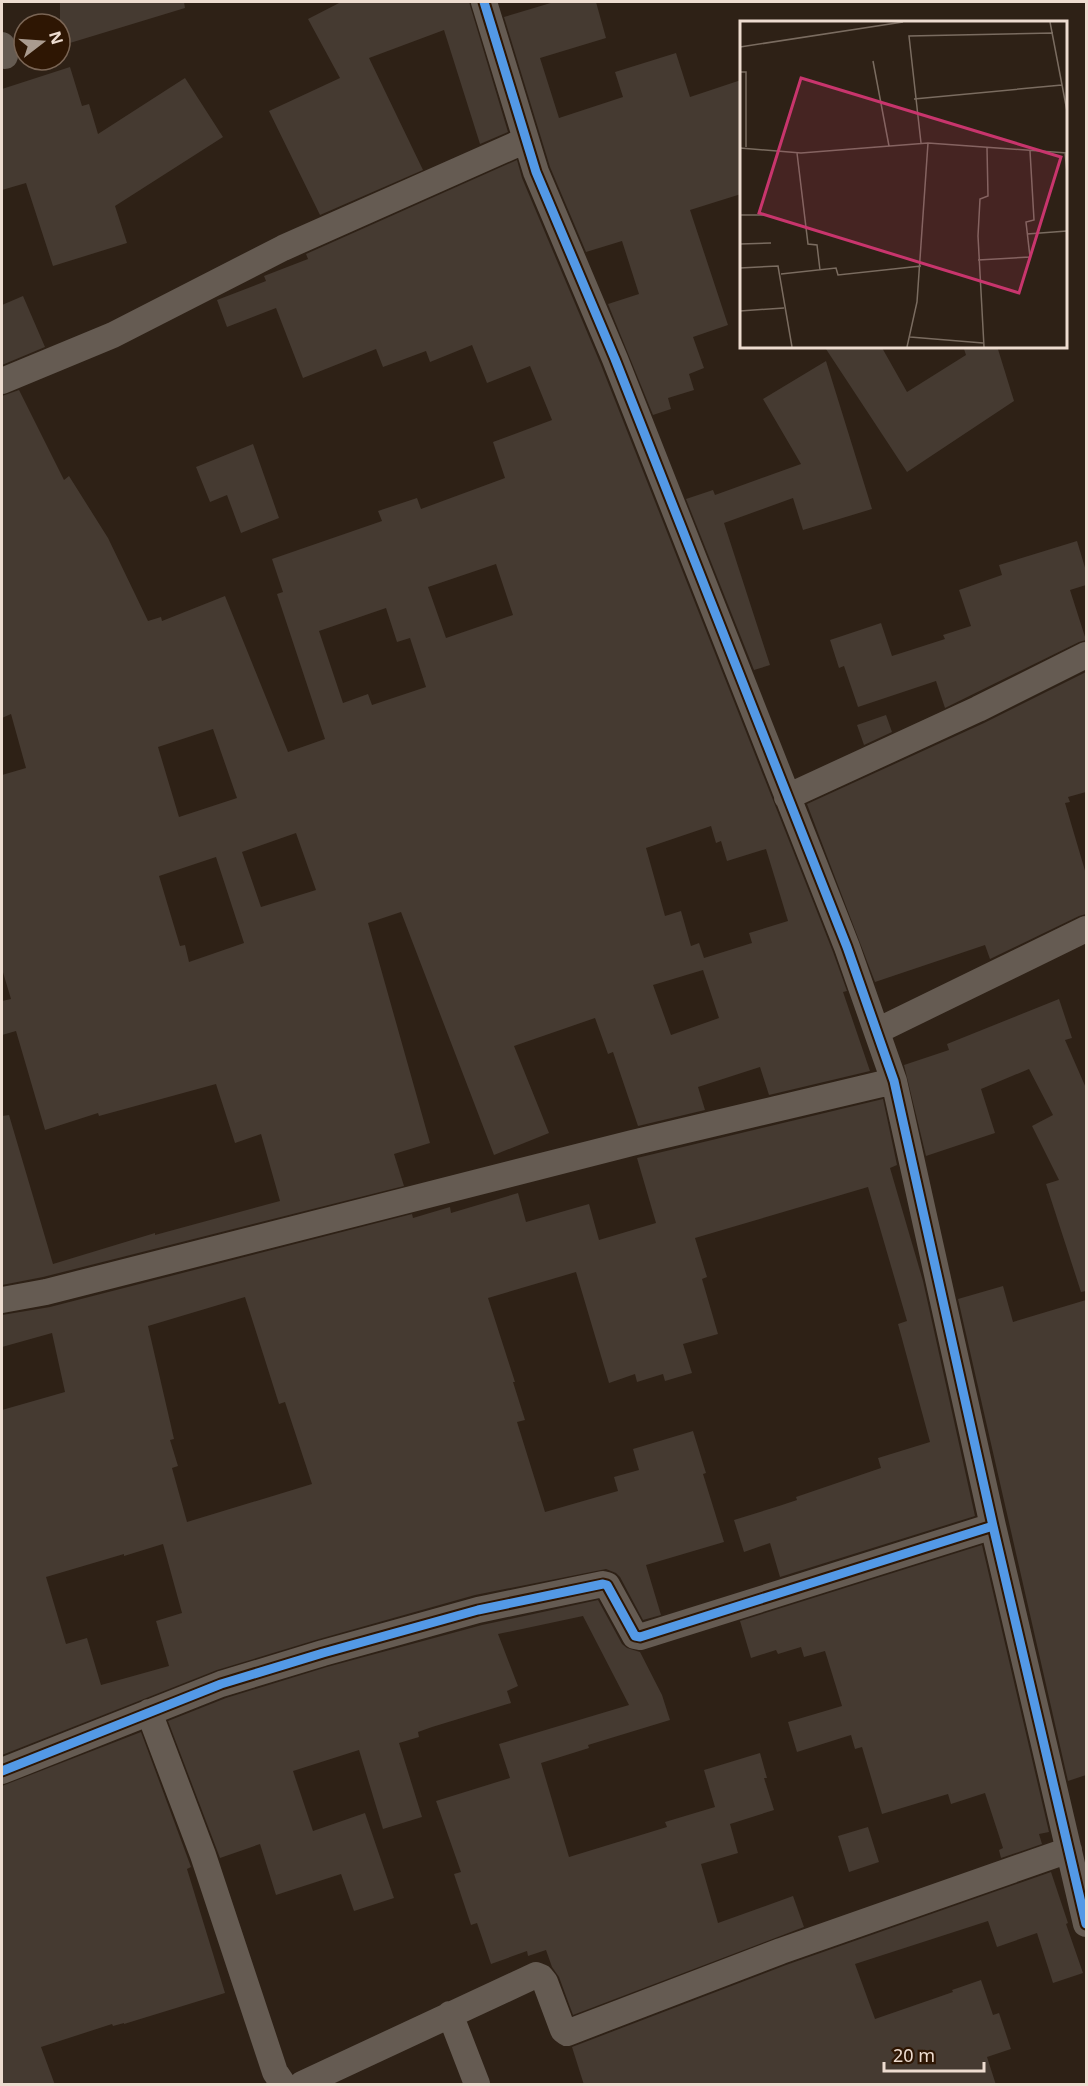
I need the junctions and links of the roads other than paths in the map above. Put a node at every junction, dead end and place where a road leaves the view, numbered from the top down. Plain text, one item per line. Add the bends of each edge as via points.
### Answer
1 (484, 2) edge
2 (526, 140) junction
3 (2, 381) edge
4 (1086, 655) edge
5 (787, 797) junction
6 (1086, 929) edge
7 (877, 1031) junction
8 (894, 1082) junction
9 (2, 1300) edge
10 (993, 1526) junction
11 (149, 1712) junction
12 (2, 1772) edge
13 (1069, 1850) junction
14 (1086, 1924) edge
15 (450, 2014) junction
16 (283, 2085) edge
17 (302, 2085) edge
18 (477, 2085) edge

1 - 2 street
2 - 3 street via 283,248 113,335
2 - 5 street
4 - 5 street
5 - 7 street
6 - 7 street
7 - 8 street
8 - 9 street
8 - 10 street
10 - 11 street via 640,1637 635,1636 603,1584 478,1610 323,1653 221,1684
10 - 13 street
11 - 12 street
11 - 16 street via 203,1855 275,2072
13 - 14 street
13 - 15 street via 781,1951 575,2031 563,2030 545,1982 536,1975
15 - 17 street
15 - 18 street

